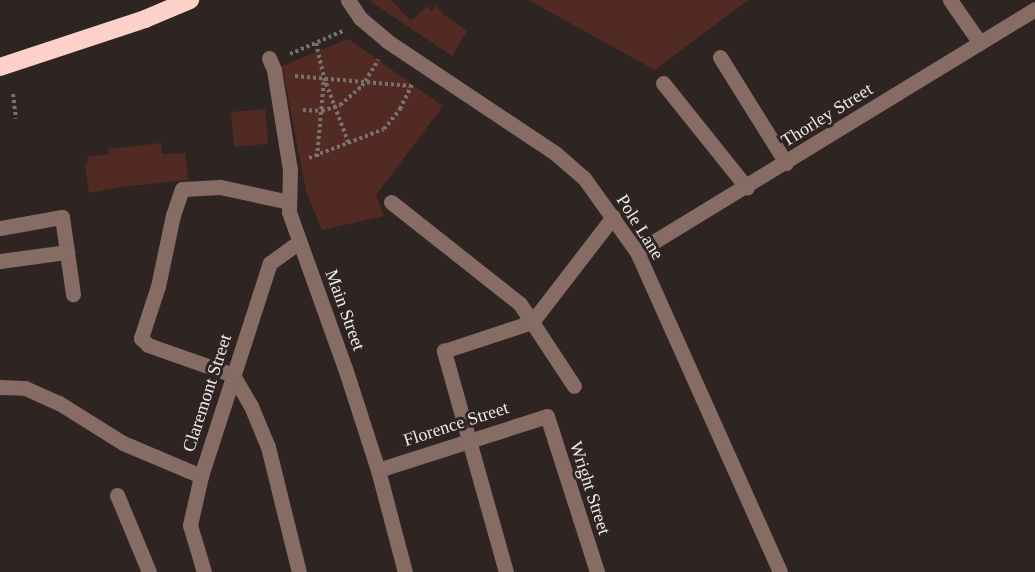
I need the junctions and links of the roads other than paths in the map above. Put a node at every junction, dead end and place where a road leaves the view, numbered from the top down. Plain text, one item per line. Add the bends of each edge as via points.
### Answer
1 (190, 0) edge
2 (348, 0) edge
3 (950, 0) edge
4 (1035, 9) edge
5 (980, 43) junction
6 (720, 57) dead end
7 (269, 58) dead end
8 (0, 67) edge
9 (663, 83) dead end
10 (786, 163) junction
11 (747, 188) junction
12 (391, 201) dead end
13 (289, 207) junction
14 (613, 218) junction
15 (0, 228) edge
16 (299, 242) junction
17 (67, 252) junction
18 (638, 252) junction
19 (0, 261) edge
20 (73, 294) dead end
21 (532, 322) junction
22 (232, 375) junction
23 (0, 387) edge
24 (574, 387) dead end
25 (547, 416) joint
26 (469, 440) junction
27 (378, 470) junction
28 (201, 476) junction
29 (117, 495) dead end
30 (149, 572) edge
31 (204, 572) edge
32 (299, 572) edge
33 (405, 572) edge
34 (506, 572) edge
35 (597, 572) edge
36 (780, 572) edge

1 - 8 highway
2 - 14 street, Pole Lane via 360,18 387,41 555,153 584,178
3 - 5 street
4 - 5 street, Thorley Street
5 - 10 street, Thorley Street
6 - 10 street
7 - 13 street, Main Street via 290,170
9 - 11 street
10 - 11 street, Thorley Street
11 - 18 street, Thorley Street
12 - 21 street via 520,304
13 - 16 street, Main Street
13 - 22 street via 219,186 182,189 173,215 158,286 141,338 148,345
14 - 18 street, Pole Lane
14 - 21 street
15 - 17 street via 62,217
16 - 22 street, Claremont Street via 270,263
16 - 27 street, Main Street
17 - 19 street
17 - 20 street
18 - 36 street, Pole Lane
21 - 24 street
21 - 26 street via 444,351
22 - 28 street, Claremont Street
22 - 32 street via 251,406 268,447
23 - 28 street via 25,388 50,399 123,443
25 - 26 street, Florence Street
25 - 35 street, Wright Street
26 - 27 street, Florence Street
26 - 34 street
27 - 33 street, Main Street
28 - 31 street, Claremont Street via 190,525
29 - 30 street

